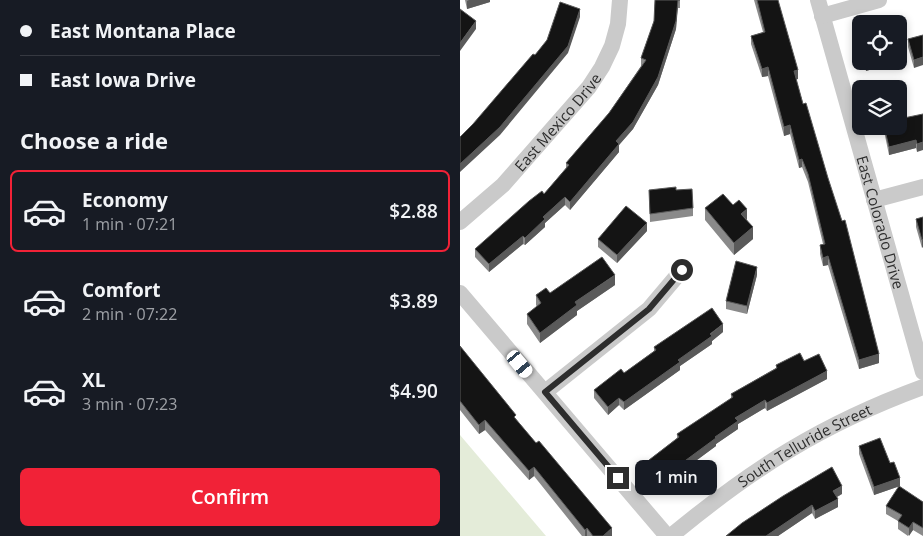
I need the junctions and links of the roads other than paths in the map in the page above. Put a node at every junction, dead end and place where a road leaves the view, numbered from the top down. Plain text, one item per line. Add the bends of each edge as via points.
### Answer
1 (620, 0) edge
2 (818, 0) edge
3 (880, 0) edge
4 (822, 16) junction
5 (923, 187) edge
6 (874, 200) junction
7 (460, 222) edge
8 (682, 270) dead end
9 (460, 293) edge
10 (923, 372) edge
11 (923, 386) edge
12 (545, 392) junction
13 (669, 536) edge

1 - 7 street, East Mexico Drive via 612,46 590,87 509,180
2 - 4 street, East Colorado Drive
3 - 4 street
4 - 6 street, East Colorado Drive
5 - 6 street
6 - 10 street, East Colorado Drive
8 - 12 street via 649,309
9 - 12 street
11 - 13 street, South Telluride Street via 849,417 782,453 720,495
12 - 13 street

